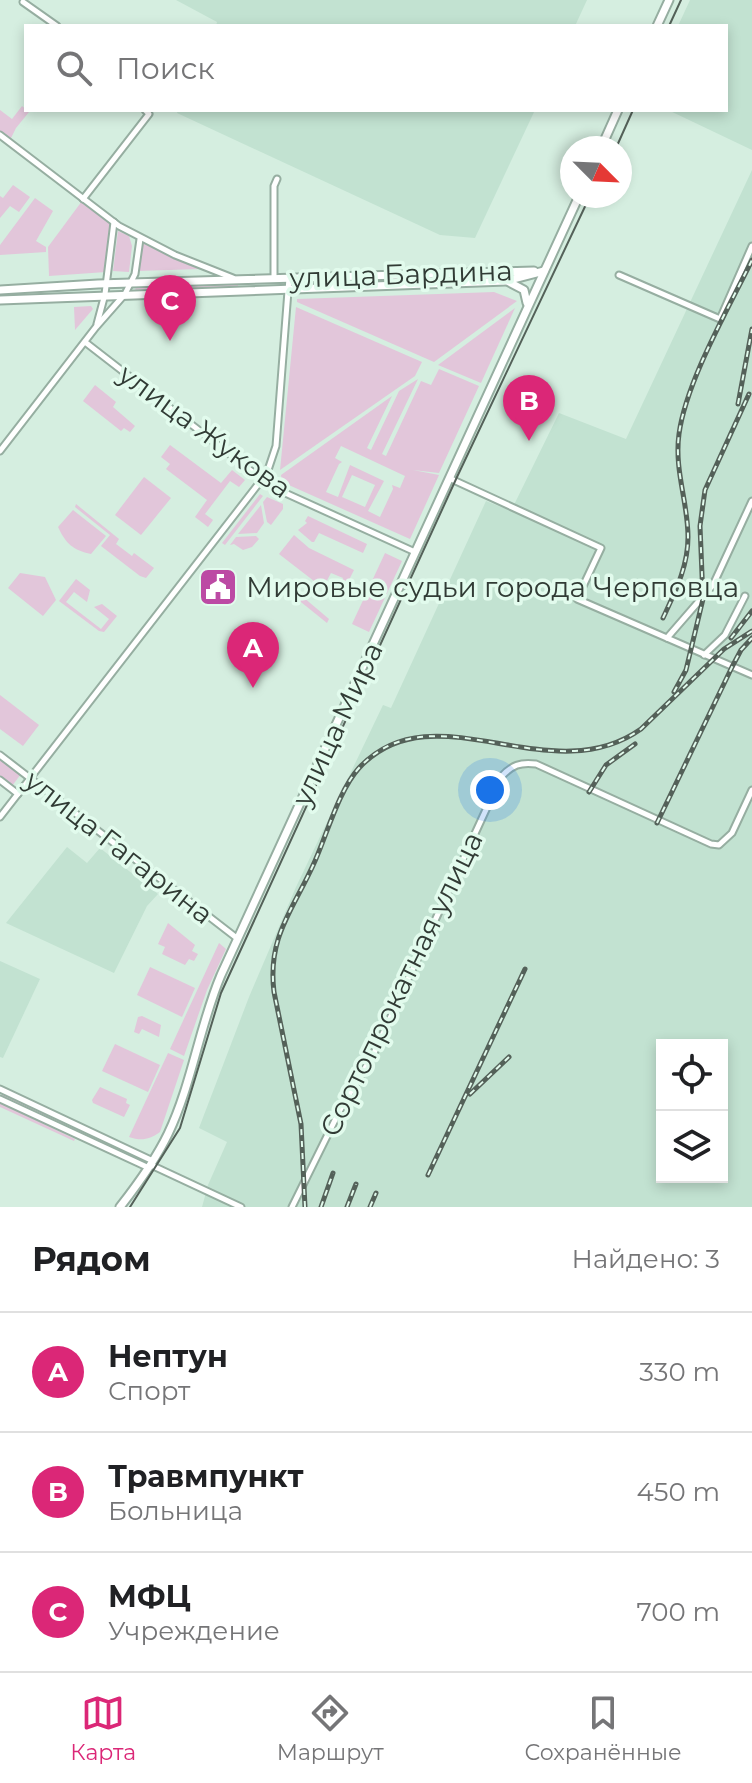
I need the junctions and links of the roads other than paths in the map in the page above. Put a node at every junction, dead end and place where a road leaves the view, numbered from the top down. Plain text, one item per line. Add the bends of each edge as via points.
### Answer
1 (669, 0) edge
2 (23, 2) edge
3 (54, 24) edge
4 (658, 24) edge
5 (147, 112) edge
6 (617, 112) edge
7 (0, 135) edge
8 (606, 136) edge
9 (277, 179) dead end
10 (83, 199) junction
11 (573, 208) edge
12 (114, 222) junction
13 (140, 238) junction
14 (752, 246) edge
15 (544, 271) junction
16 (434, 273) junction
17 (619, 275) dead end
18 (289, 277) junction
19 (274, 278) junction
20 (238, 280) junction
21 (506, 281) junction
22 (129, 283) junction
23 (106, 284) junction
24 (434, 284) junction
25 (289, 289) junction
26 (0, 290) edge
27 (105, 294) junction
28 (125, 294) junction
29 (0, 300) edge
30 (528, 307) junction
31 (96, 327) junction
32 (85, 342) junction
33 (0, 451) edge
34 (449, 478) junction
35 (263, 480) junction
36 (752, 501) edge
37 (416, 552) junction
38 (745, 596) dead end
39 (667, 638) junction
40 (704, 655) junction
41 (752, 675) edge
42 (0, 755) edge
43 (31, 779) junction
44 (0, 780) edge
45 (752, 790) edge
46 (18, 794) junction
47 (0, 817) edge
48 (238, 939) junction
49 (0, 1093) edge
50 (151, 1164) junction
51 (120, 1207) edge
52 (241, 1207) edge
53 (292, 1207) edge

1 - 4 main road
2 - 3 street
5 - 10 street
6 - 8 main road
7 - 10 street
9 - 19 street
10 - 12 street
11 - 15 main road, улица Мира
12 - 13 street
12 - 23 street
13 - 20 street
13 - 22 street
14 - 17 street via 720,319
15 - 16 main road, улица Бардина
15 - 21 main road, улица Бардина
15 - 30 main road, улица Мира
16 - 18 main road, улица Бардина
16 - 24 main road
18 - 19 main road, улица Бардина
18 - 25 street
19 - 20 main road, улица Бардина
20 - 22 main road, улица Бардина
21 - 24 main road, улица Бардина
21 - 30 main road via 524,290
22 - 23 main road, улица Бардина
22 - 28 street
23 - 26 main road, улица Бардина
23 - 27 street
24 - 25 main road, улица Бардина
25 - 28 main road, улица Бардина
25 - 35 street via 276,446
27 - 28 main road, улица Бардина
27 - 29 main road, улица Бардина
27 - 31 street
28 - 31 street
30 - 34 main road, улица Мира
31 - 32 street
32 - 33 street
32 - 35 street, улица Жукова
34 - 37 main road, улица Мира
34 - 39 street via 601,548 577,599
35 - 37 street, улица Жукова
35 - 43 street
36 - 39 street via 713,585
37 - 48 main road, улица Мира
38 - 40 street via 725,635
39 - 40 street
40 - 41 street
42 - 43 street, улица Гагарина
43 - 46 street
43 - 48 street, улица Гагарина
44 - 46 street, улица Гагарина
45 - 53 street, Сортопрокатная улица via 732,833 719,845 536,764 510,767 374,1053
46 - 47 street
48 - 50 main road, улица Мира via 211,1000 177,1113
49 - 50 street
50 - 51 main road, улица Мира
50 - 52 street

